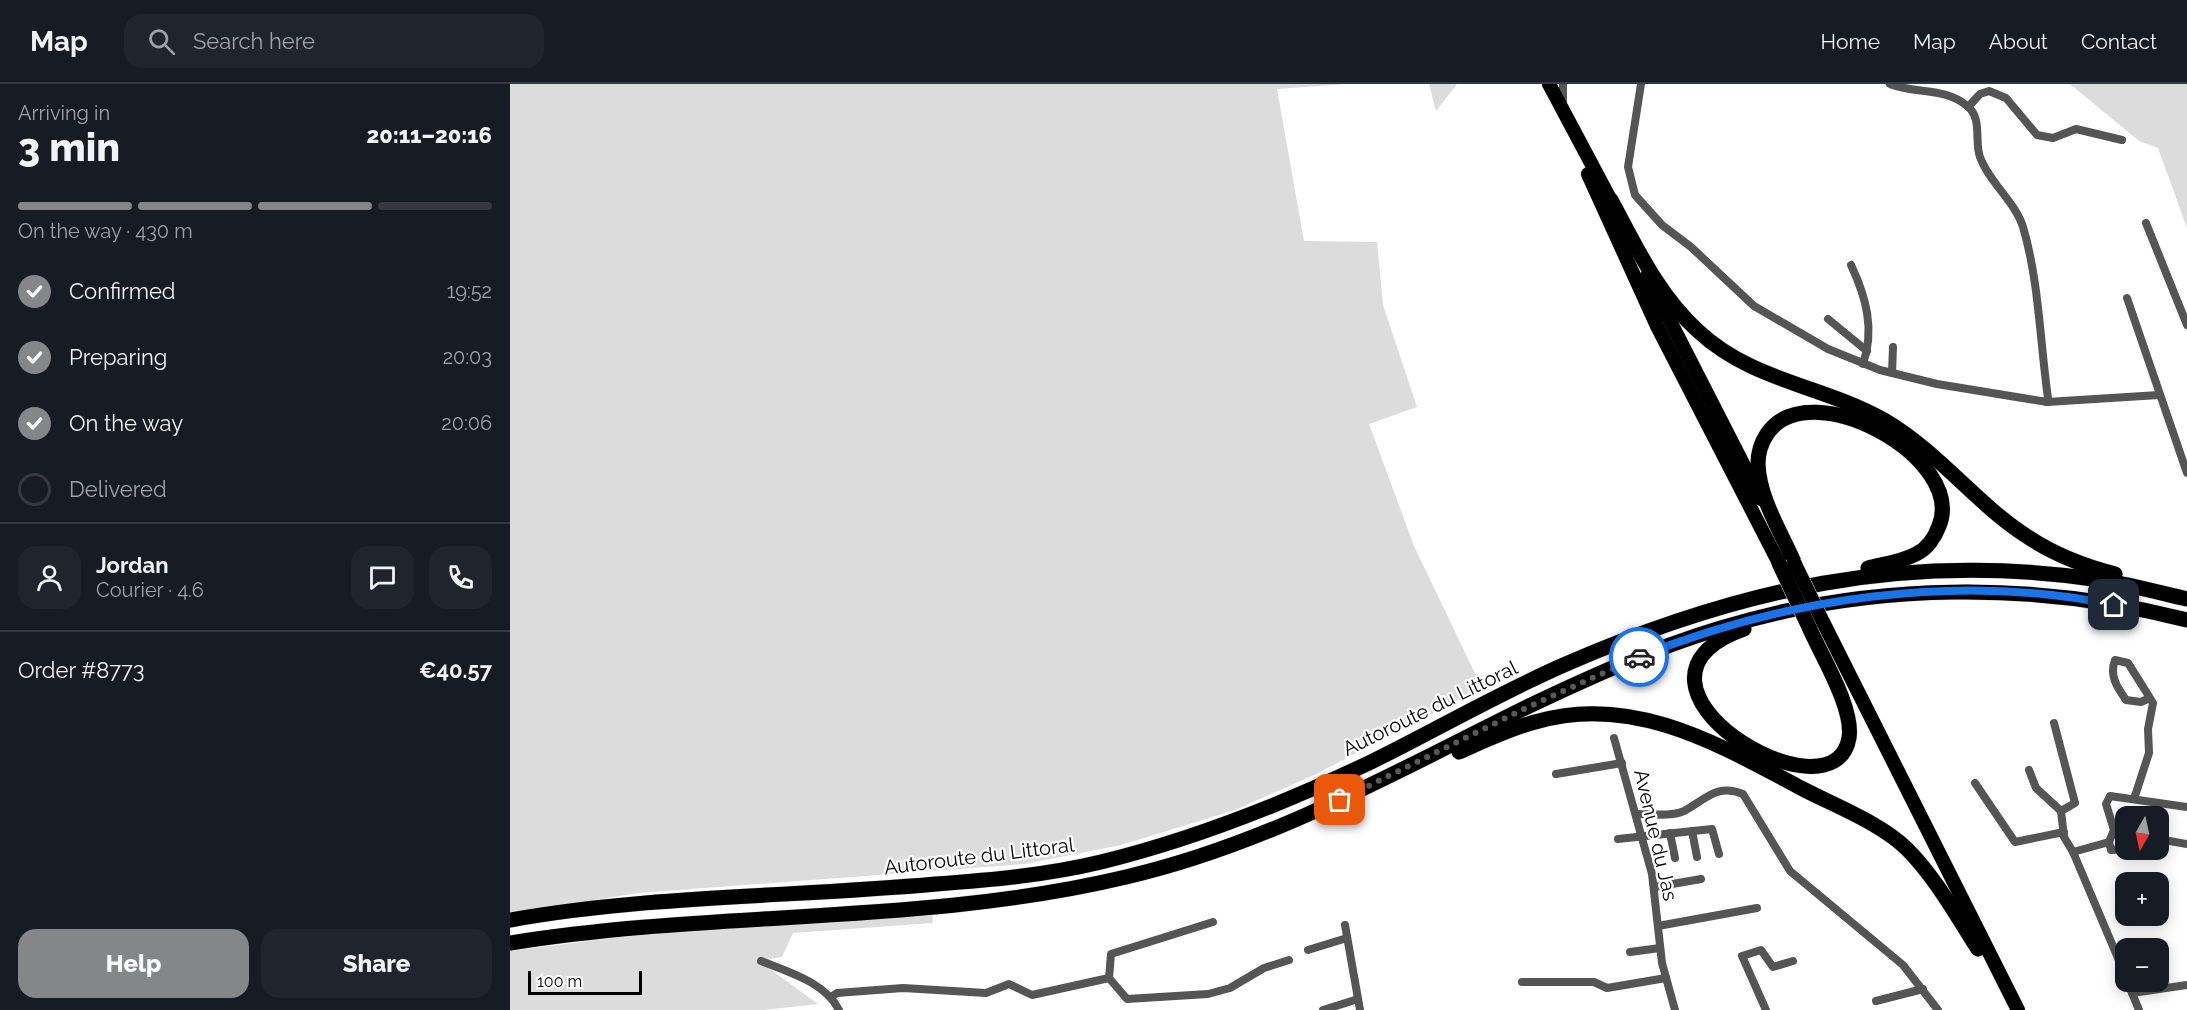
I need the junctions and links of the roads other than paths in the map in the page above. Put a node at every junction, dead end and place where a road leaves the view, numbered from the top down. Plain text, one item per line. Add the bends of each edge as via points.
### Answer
1 (1542, 84) edge
2 (1549, 84) edge
3 (1563, 84) edge
4 (1641, 84) edge
5 (1890, 84) edge
6 (1969, 106) junction
7 (1565, 113) junction
8 (2122, 140) dead end
9 (1611, 200) junction
10 (2146, 223) dead end
11 (1851, 265) dead end
12 (2127, 298) dead end
13 (1828, 319) dead end
14 (2187, 326) edge
15 (1893, 347) dead end
16 (1867, 351) junction
17 (1863, 364) junction
18 (1892, 373) junction
19 (2159, 394) junction
20 (2046, 402) junction
21 (2187, 474) edge
22 (1783, 560) junction
23 (2187, 592) edge
24 (2001, 593) junction
25 (2187, 599) edge
26 (2187, 620) edge
27 (1815, 625) junction
28 (1562, 666) junction
29 (2150, 698) junction
30 (2054, 723) dead end
31 (1614, 738) dead end
32 (1622, 763) junction
33 (2029, 770) dead end
34 (1557, 774) dead end
35 (1975, 783) dead end
36 (2134, 799) junction
37 (2187, 807) edge
38 (2061, 811) junction
39 (1637, 814) junction
40 (1304, 816) junction
41 (1692, 831) junction
42 (2064, 832) junction
43 (1670, 833) junction
44 (1643, 834) junction
45 (1618, 839) dead end
46 (2169, 841) edge
47 (2109, 843) junction
48 (2187, 844) edge
49 (2115, 850) edge
50 (2073, 852) junction
51 (1719, 854) dead end
52 (1697, 857) dead end
53 (1675, 858) dead end
54 (1701, 879) dead end
55 (1655, 887) junction
56 (1757, 908) dead end
57 (510, 921) edge
58 (1213, 922) dead end
59 (1345, 925) dead end
60 (1658, 926) junction
61 (1347, 938) junction
62 (510, 943) edge
63 (1660, 948) junction
64 (1978, 948) junction
65 (1308, 950) dead end
66 (1630, 952) dead end
67 (2115, 953) edge
68 (1288, 960) dead end
69 (761, 961) dead end
70 (1793, 961) dead end
71 (1109, 978) junction
72 (1666, 978) junction
73 (1522, 982) dead end
74 (2187, 984) edge
75 (1923, 989) junction
76 (2132, 993) joint
77 (831, 997) junction
78 (1358, 999) junction
79 (1876, 1001) dead end
80 (839, 1010) edge
81 (1323, 1010) edge
82 (1360, 1010) edge
83 (1675, 1010) edge
84 (1766, 1010) edge
85 (1938, 1010) edge
86 (2009, 1010) edge
87 (2018, 1010) edge
88 (2139, 1010) edge

1 - 22 main road via 1657,326
2 - 7 main road
3 - 7 street
4 - 17 street via 1628,167 1631,185 1644,207 1754,306 1828,349
5 - 6 street via 1951,96
6 - 8 street via 1989,91 2006,98 2037,135 2053,138 2076,129
6 - 20 street via 1978,125 1978,152 1984,168 2022,225
7 - 9 main road
9 - 22 main road
9 - 23 highway via 1667,298 1724,352 1752,368 1885,421 1940,460 2018,530 2054,553 2100,570
10 - 14 street
11 - 16 street via 1864,292 1869,331
12 - 19 street
13 - 16 street
15 - 18 street
16 - 17 street
17 - 18 street
18 - 20 street
19 - 20 street
19 - 21 street
22 - 27 highway, bridge
22 - 28 highway via 1759,475 1759,450 1777,423 1808,410 1851,419 1908,451 1935,479 1943,502 1941,520 1929,544 1918,553 1881,565 1720,600 1630,634
24 - 26 highway via 2092,600
24 - 27 highway via 1827,608 1760,624 1716,642 1697,670 1696,686 1710,717 1746,745 1778,761 1809,768 1824,766 1842,754 1849,738 1841,698
24 - 40 highway via 1898,595 1837,602 1725,627 1607,670
25 - 28 highway, Autoroute du Littoral via 2095,579 2017,572 1925,570 1857,577 1784,589 1719,606
27 - 64 main road
27 - 87 main road
28 - 57 highway, Autoroute du Littoral via 1295,797 1216,829 1096,863 964,882 679,901
29 - 29 street via 2128,663 2115,660 2111,670 2126,700 2141,702
29 - 36 street via 2154,703 2148,729 2149,753
30 - 38 street via 2075,803
31 - 32 street, Avenue du Jas
32 - 34 street
32 - 39 street, Avenue du Jas
33 - 38 street via 2036,788
35 - 42 street via 2015,842
36 - 37 street
36 - 47 street via 2110,796 2106,804 2114,830
38 - 42 street
39 - 44 street, Avenue du Jas
39 - 75 street via 1682,812 1722,789 1743,794 1790,871 1903,965
40 - 62 highway via 1182,862 1060,891 979,903 645,926
40 - 64 highway via 1537,721 1573,714 1624,714 1664,723 1723,747 1905,846
41 - 43 street
41 - 51 street via 1712,828
41 - 52 street
42 - 50 street
43 - 44 street
43 - 53 street
44 - 45 street
44 - 55 street, Avenue du Jas
46 - 48 street
47 - 49 street via 2111,850
47 - 50 street
50 - 67 street
54 - 55 street
55 - 60 street, Avenue du Jas
56 - 60 street
58 - 71 street via 1111,954
59 - 61 street
60 - 63 street, Avenue du Jas
61 - 65 street
61 - 78 street
63 - 66 street
63 - 72 street, Avenue du Jas
64 - 86 main road
68 - 71 street via 1264,968 1230,988 1184,997 1166,994 1127,999
69 - 77 street via 808,981
70 - 84 street via 1773,967 1761,950 1742,956
71 - 77 street via 1032,995 1009,984 986,993 903,988 837,993
72 - 73 street via 1607,988 1594,982
72 - 83 street, Avenue du Jas
74 - 76 street
75 - 79 street
75 - 85 street
76 - 88 street
77 - 80 street
78 - 81 street
78 - 82 street

